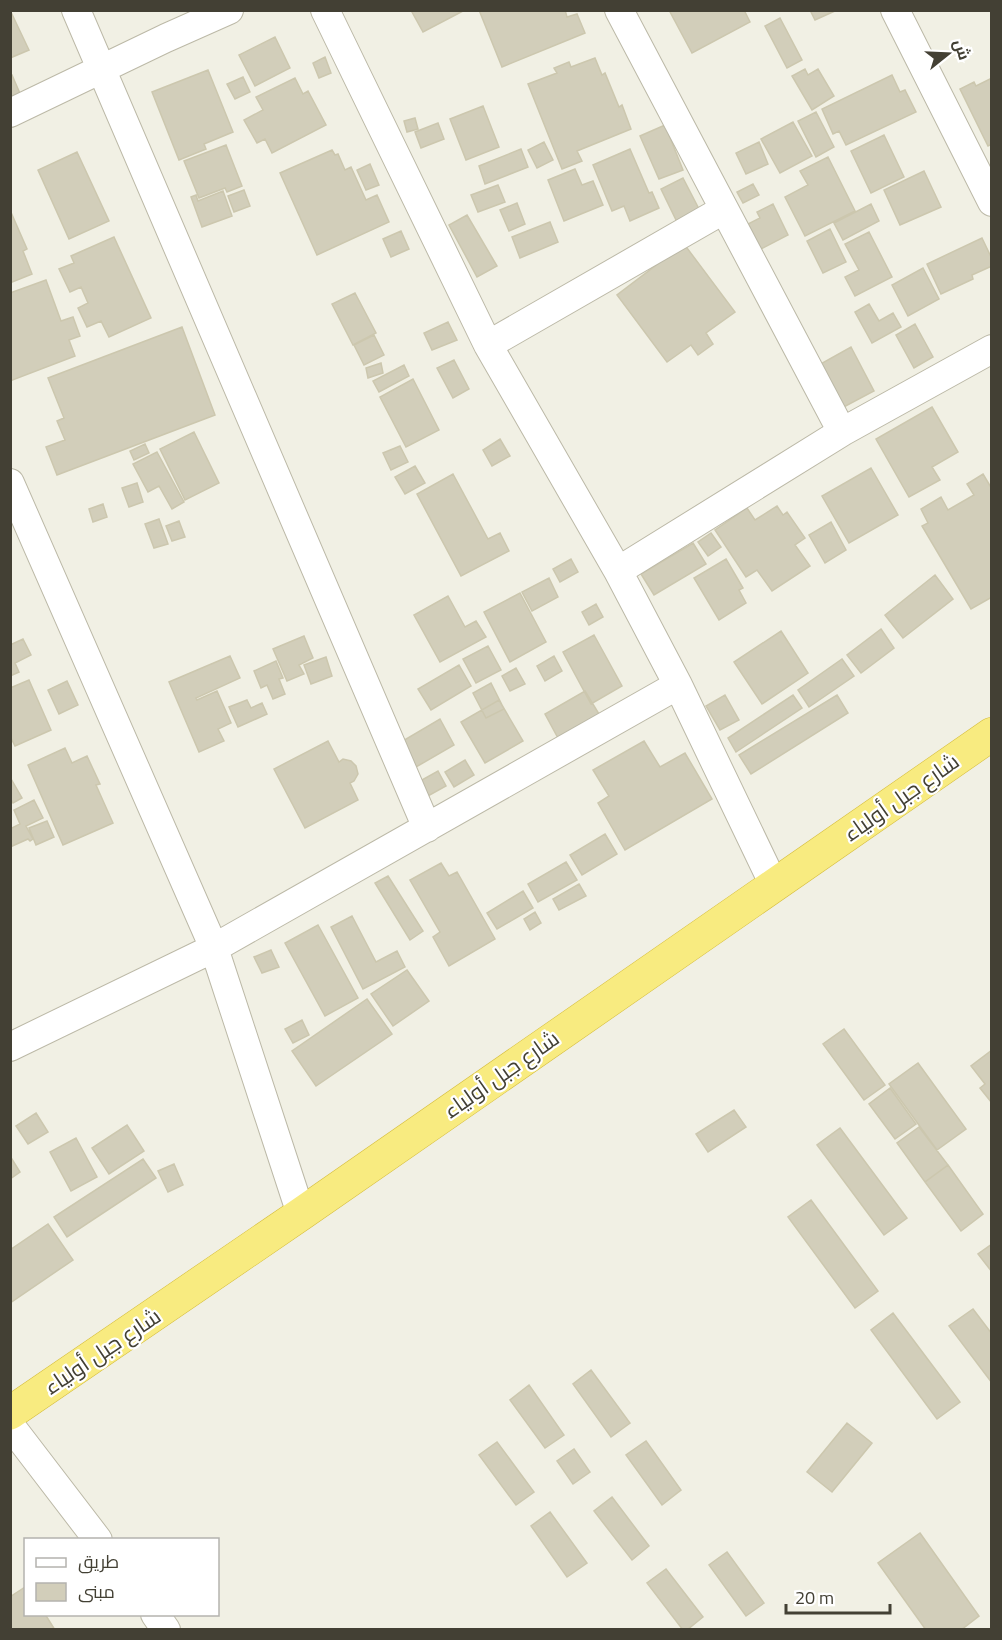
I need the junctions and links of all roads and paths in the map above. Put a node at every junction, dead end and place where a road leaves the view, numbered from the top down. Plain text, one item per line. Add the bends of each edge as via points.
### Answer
1 (76, 10) edge
2 (229, 10) edge
3 (325, 10) edge
4 (620, 10) edge
5 (894, 10) edge
6 (103, 69) junction
7 (10, 113) edge
8 (992, 202) edge
9 (723, 210) junction
10 (488, 345) junction
11 (992, 349) edge
12 (842, 432) junction
13 (10, 483) edge
14 (618, 571) junction
15 (678, 685) junction
16 (992, 734) edge
17 (427, 828) junction
18 (774, 885) junction
19 (214, 948) junction
20 (10, 1047) edge
21 (301, 1214) junction
22 (10, 1413) edge
23 (10, 1425) edge
24 (97, 1538) edge
25 (156, 1616) edge
26 (166, 1629) edge

1 - 6 street
2 - 6 street
3 - 10 street
4 - 9 street
5 - 8 street
6 - 7 street
6 - 17 street
9 - 10 street
9 - 12 street
10 - 14 street
11 - 12 street
12 - 14 street
13 - 19 street
14 - 15 street
15 - 17 street
15 - 18 street
16 - 18 highway, شارع جبل أولياء
17 - 19 street
18 - 21 highway, شارع جبل أولياء
19 - 20 street
19 - 21 street
21 - 22 highway, شارع جبل أولياء
23 - 24 street
25 - 26 street

